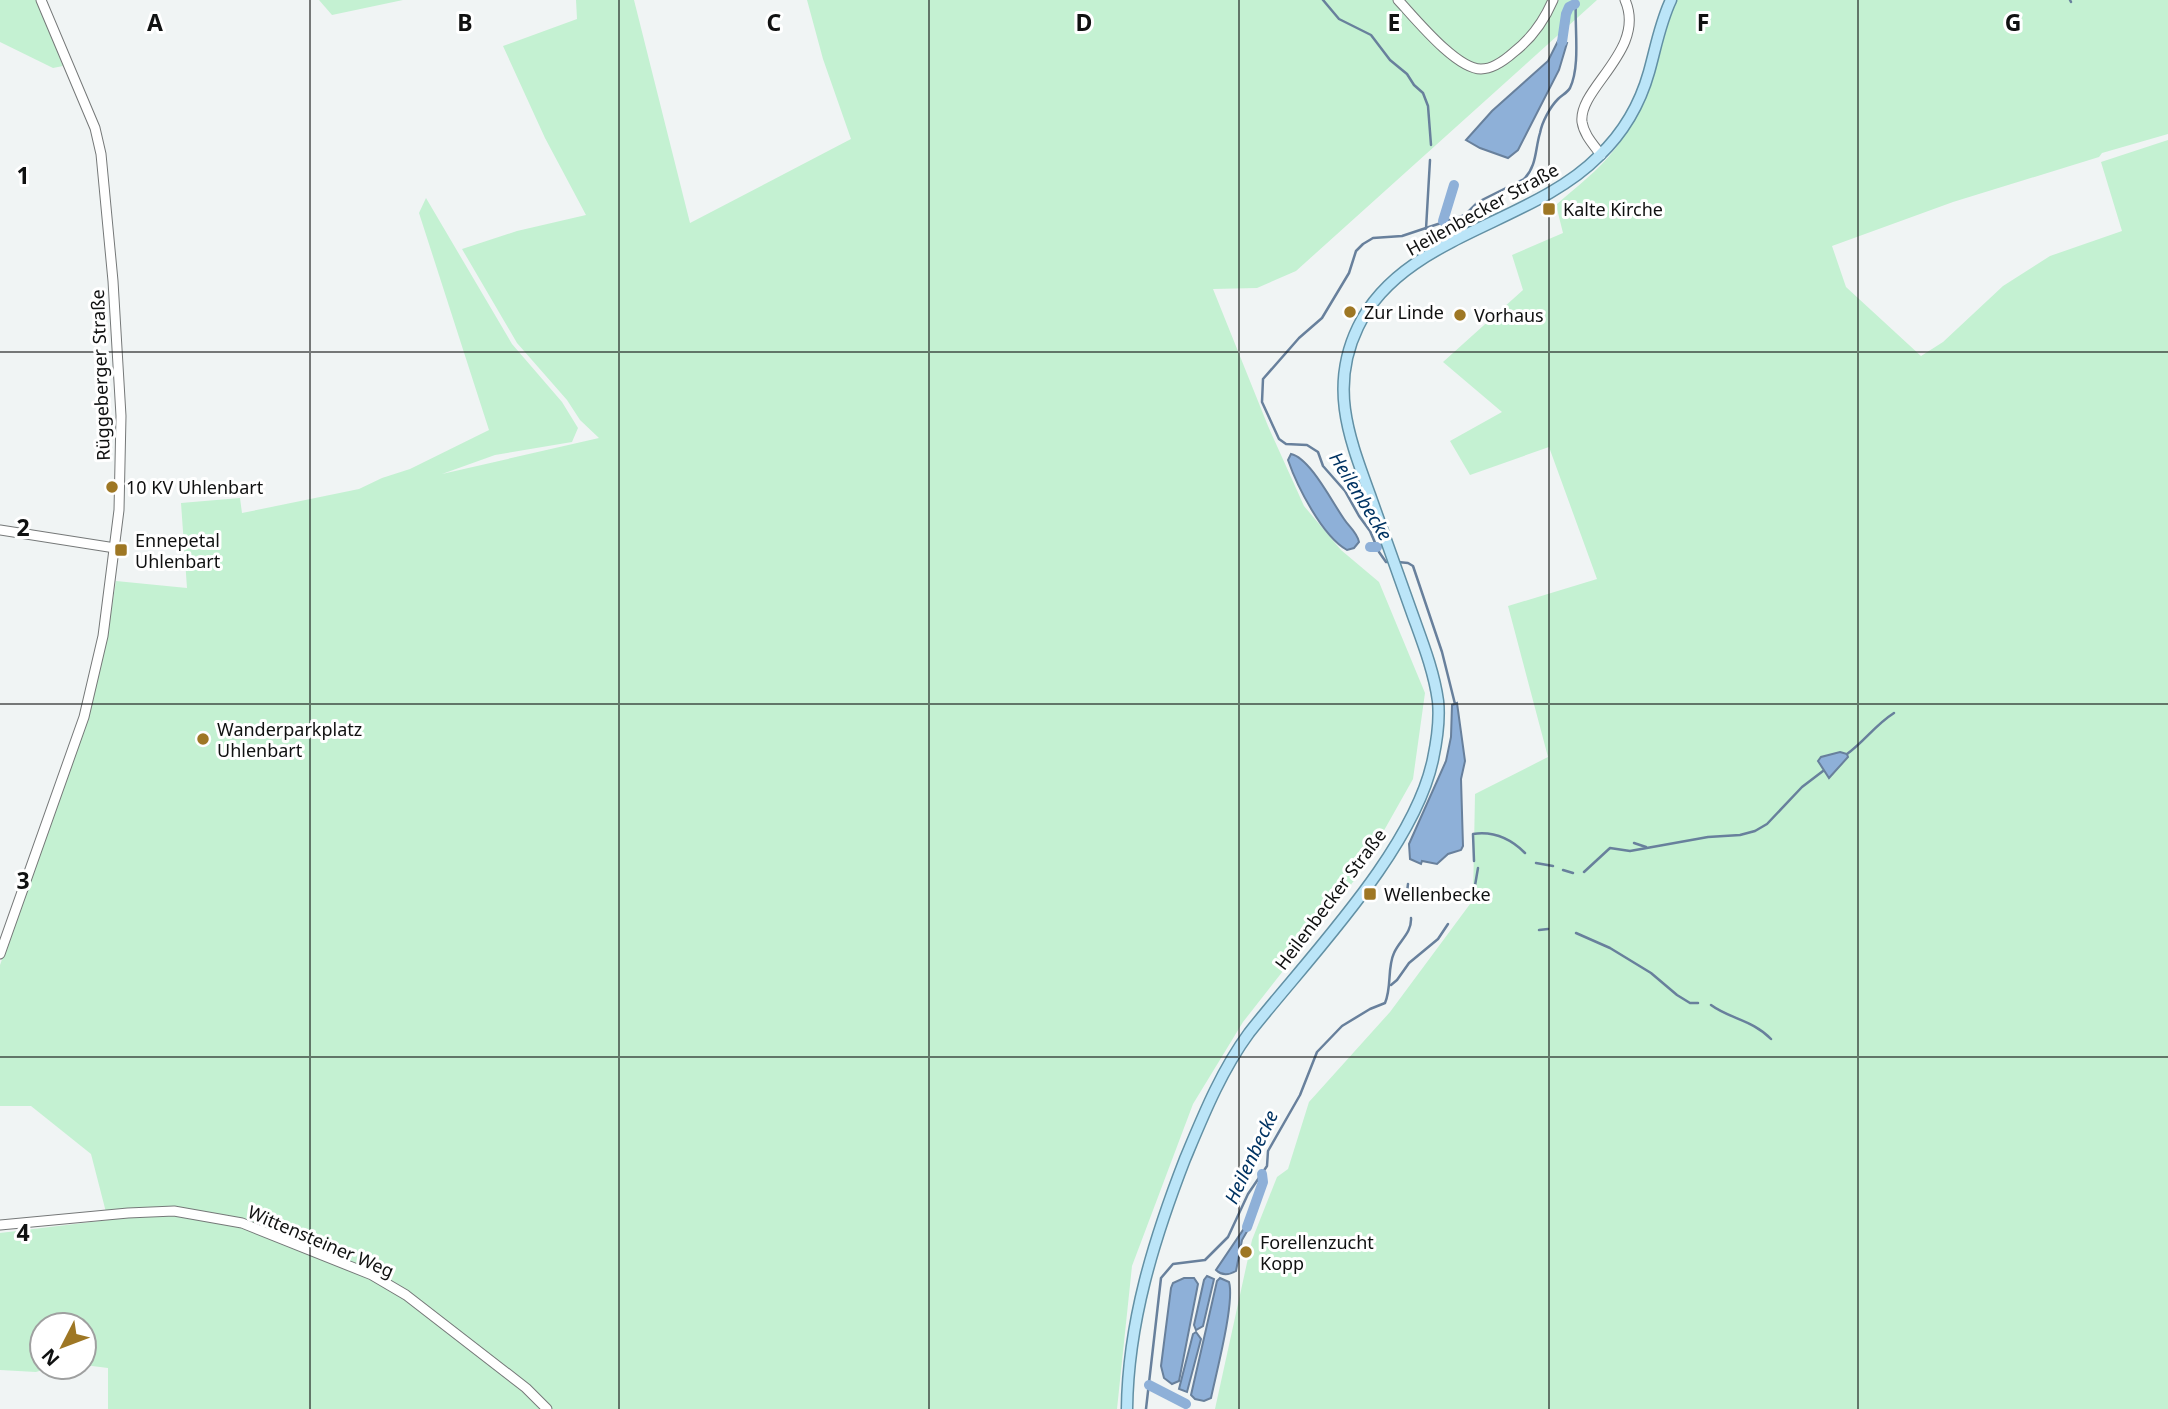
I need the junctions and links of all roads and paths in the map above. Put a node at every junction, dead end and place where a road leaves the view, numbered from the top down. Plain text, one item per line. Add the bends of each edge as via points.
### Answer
1 (41, 0) edge
2 (1398, 0) edge
3 (1553, 0) edge
4 (1625, 0) edge
5 (1671, 0) edge
6 (1601, 155) junction
7 (0, 530) edge
8 (115, 548) junction
9 (0, 954) edge
10 (0, 1225) edge
11 (547, 1409) edge
12 (1127, 1409) edge

1 - 8 street, Rüggeberger Straße via 95,128 100,154 121,416
2 - 3 street via 1452,55 1477,69 1505,60 1520,48 1536,31
4 - 6 street via 1630,23 1623,45 1582,115 1585,132
5 - 6 main road, Heilenbecker Straße via 1635,109
6 - 12 main road, Heilenbecker Straße via 1569,183 1415,264 1383,292 1360,324 1345,372 1343,408 1356,458 1429,663 1438,705 1434,754 1426,786 1401,834 1239,1048 1200,1121 1150,1260 1136,1320
7 - 8 street
8 - 9 street, Rüggeberger Straße via 103,636 84,717
10 - 11 street, Wittensteiner Weg via 174,1211 242,1223 372,1275 406,1295

